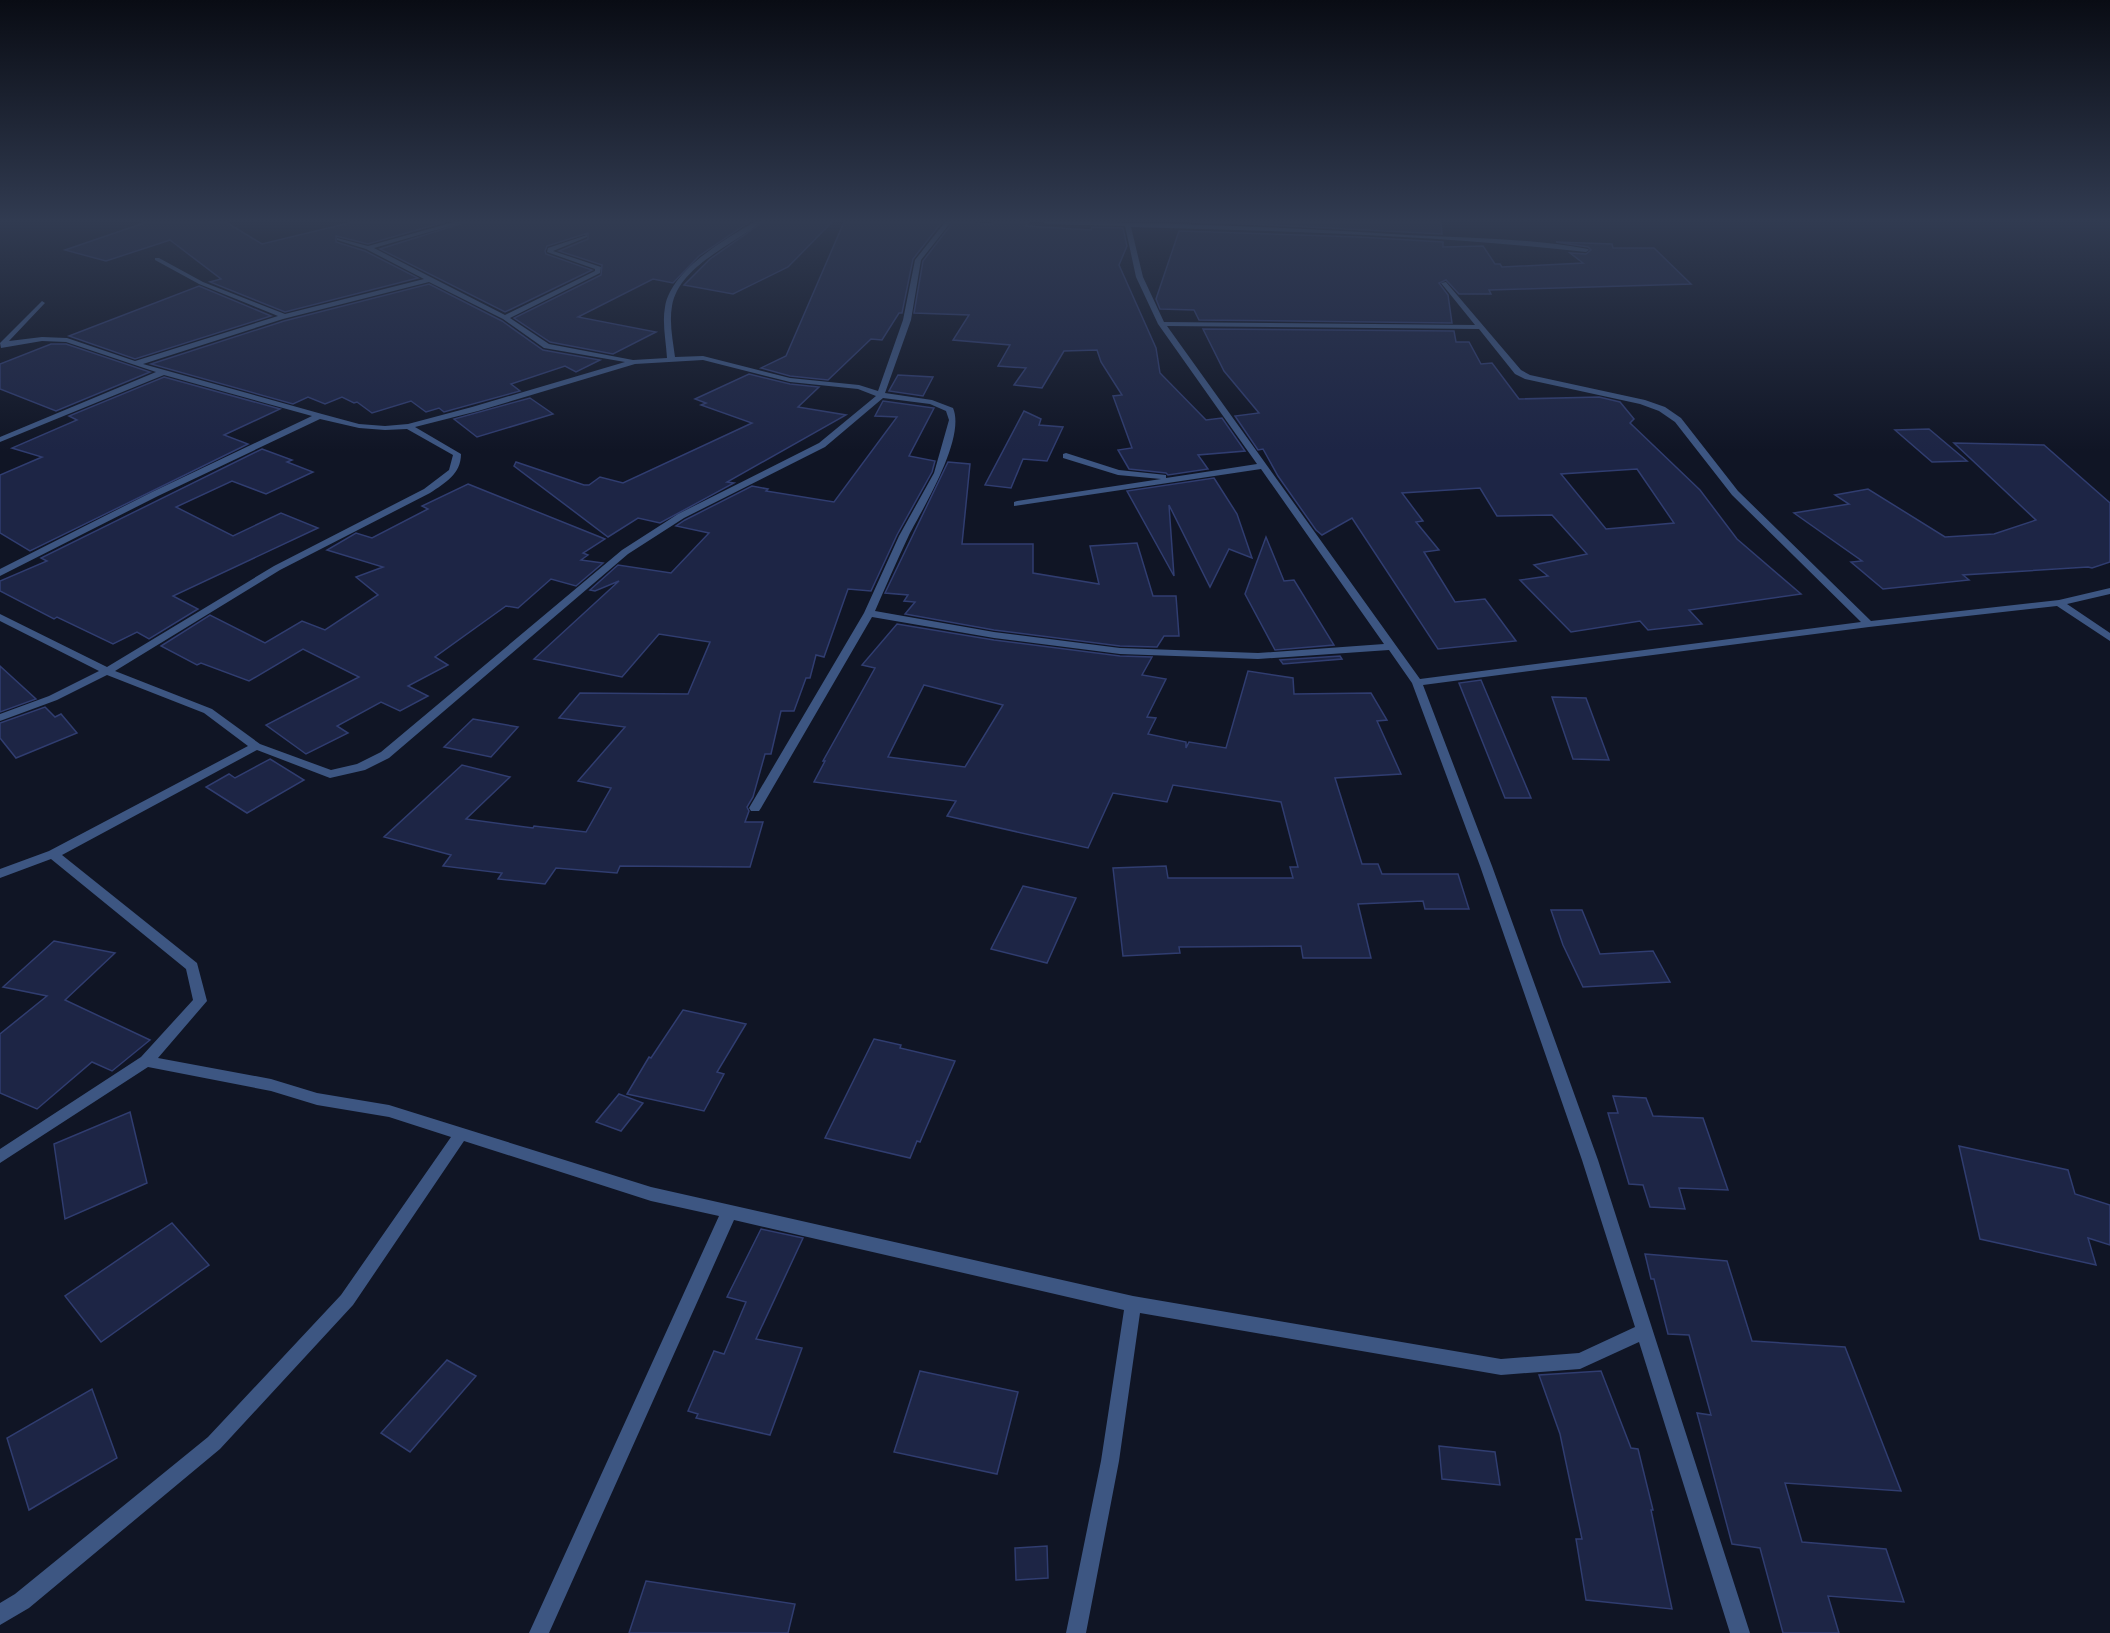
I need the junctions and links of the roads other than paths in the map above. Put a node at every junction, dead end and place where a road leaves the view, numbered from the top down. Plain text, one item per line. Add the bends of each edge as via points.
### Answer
1 (240, 298) edge
2 (353, 298) edge
3 (465, 298) edge
4 (545, 298) edge
5 (671, 298) edge
6 (911, 298) edge
7 (1147, 298) edge
8 (1456, 298) edge
9 (42, 303) dead end
10 (283, 315) junction
11 (505, 318) junction
12 (1162, 324) junction
13 (1479, 327) junction
14 (1, 346) edge
15 (671, 359) junction
16 (634, 362) junction
17 (135, 364) junction
18 (164, 372) junction
19 (881, 395) junction
20 (319, 416) junction
21 (408, 426) junction
22 (0, 440) edge
23 (1066, 456) dead end
24 (1264, 466) junction
25 (1179, 479) junction
26 (1017, 504) dead end
27 (0, 573) edge
28 (2110, 591) edge
29 (2059, 603) junction
30 (869, 613) junction
31 (0, 617) edge
32 (1869, 624) junction
33 (2110, 638) edge
34 (1392, 647) junction
35 (107, 671) junction
36 (1417, 683) junction
37 (0, 718) edge
38 (256, 746) junction
39 (754, 808) dead end
40 (52, 854) junction
41 (0, 874) edge
42 (146, 1061) junction
43 (461, 1134) junction
44 (0, 1157) edge
45 (729, 1212) junction
46 (1133, 1304) junction
47 (1645, 1331) junction
48 (0, 1616) edge
49 (539, 1633) edge
50 (1076, 1633) edge
51 (1740, 1633) edge

1 - 10 street
2 - 10 street
3 - 11 street
4 - 11 street
5 - 15 street
6 - 19 street
7 - 12 street
8 - 13 street
9 - 14 street
10 - 17 street
11 - 16 street via 547,346
12 - 13 street
12 - 24 street
13 - 32 street via 1518,372 1527,377 1642,402 1678,420 1735,494
14 - 17 street via 42,339 67,340
15 - 16 street
15 - 19 street via 703,358 790,380 838,383
16 - 21 street
17 - 18 street
18 - 20 street
18 - 22 street
19 - 30 street via 932,402 950,410 953,420 938,473
19 - 38 street via 822,445 681,516 626,552 385,755 361,767 330,774
20 - 21 street via 359,426
20 - 27 street
21 - 35 street via 457,454 458,463 449,476 277,567
23 - 25 street via 1118,472
24 - 25 street
24 - 34 street
25 - 26 street
28 - 29 street
29 - 32 street
29 - 33 street
30 - 34 street via 994,636 1120,651 1258,657
30 - 39 street
31 - 35 street
32 - 36 street
34 - 36 street
35 - 37 street via 53,698
35 - 38 street via 207,711
36 - 47 street via 1586,1149
38 - 40 street
40 - 41 street
40 - 42 street via 192,967 200,1001
42 - 43 street via 389,1111
42 - 44 street
43 - 45 street via 651,1194
43 - 48 street via 347,1300 214,1443
45 - 46 street
45 - 49 street
46 - 47 street via 1501,1367 1580,1361
46 - 50 street via 1110,1461
47 - 51 street

